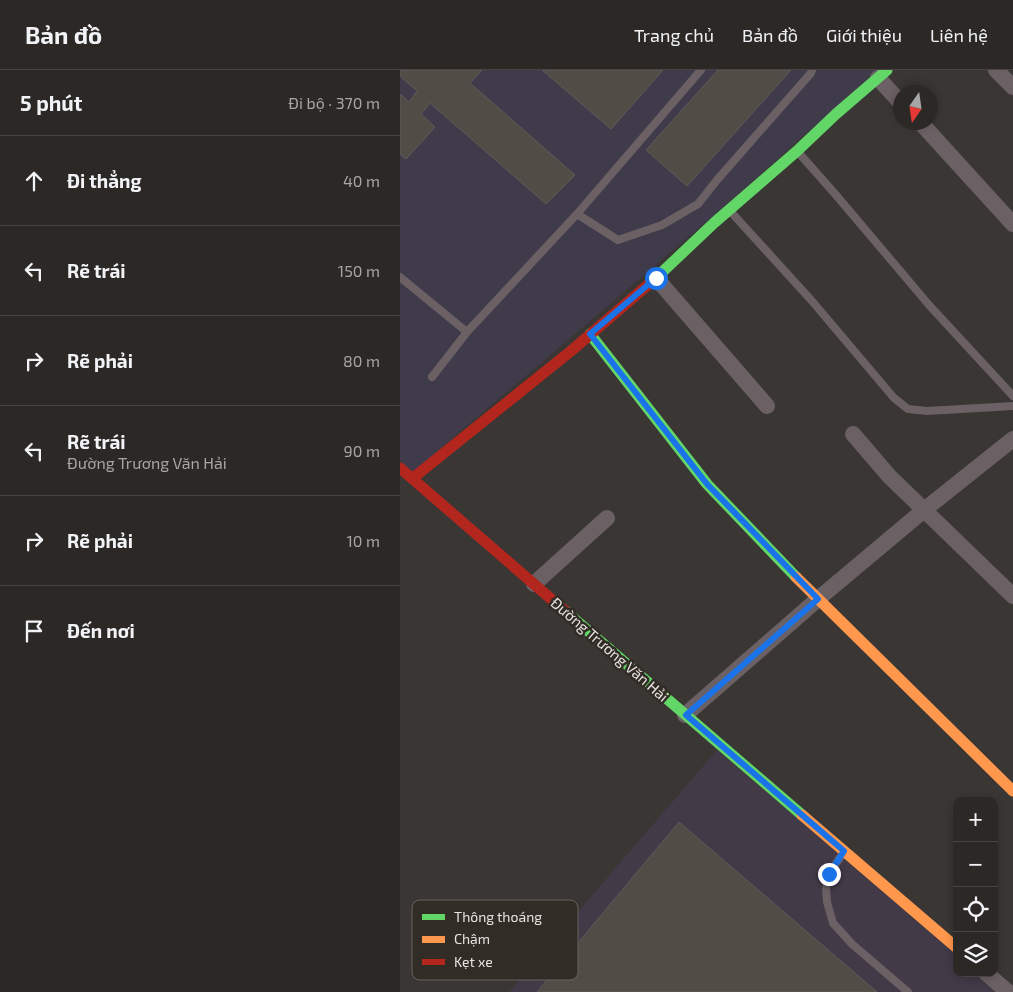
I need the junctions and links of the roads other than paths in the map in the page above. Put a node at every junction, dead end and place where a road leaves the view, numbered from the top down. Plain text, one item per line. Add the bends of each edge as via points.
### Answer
1 (701, 70) edge
2 (812, 70) edge
3 (996, 70) edge
4 (883, 74) edge
5 (1013, 87) edge
6 (893, 90) edge
7 (927, 130) edge
8 (797, 150) junction
9 (729, 210) junction
10 (577, 214) junction
11 (1013, 224) edge
12 (400, 277) edge
13 (656, 278) junction
14 (467, 332) junction
15 (590, 334) junction
16 (432, 377) dead end
17 (1013, 396) edge
18 (767, 406) dead end
19 (1013, 406) edge
20 (853, 434) dead end
21 (1013, 439) edge
22 (400, 468) edge
23 (413, 478) junction
24 (924, 510) junction
25 (607, 518) dead end
26 (534, 584) junction
27 (1013, 596) edge
28 (818, 599) junction
29 (686, 715) junction
30 (1013, 791) edge
31 (844, 851) junction
32 (953, 945) edge
33 (991, 977) edge
34 (908, 992) edge
35 (1008, 992) edge

1 - 10 lane
2 - 10 lane via 698,204 662,225 618,240
3 - 5 street
4 - 6 street
4 - 8 street
7 - 11 street
8 - 9 street
8 - 17 lane
9 - 13 street
9 - 19 lane via 894,398 908,409 927,411
10 - 14 lane
12 - 14 lane
13 - 15 street
13 - 18 street
14 - 16 lane
15 - 23 street
15 - 28 street via 707,484
20 - 24 street
21 - 24 street
22 - 23 street, Đường Trương Văn Hải
23 - 26 street, Đường Trương Văn Hải
24 - 27 street
24 - 28 street
25 - 26 street
26 - 29 street, Đường Trương Văn Hải
28 - 29 street
28 - 30 street
29 - 31 street, Đường Trương Văn Hải
31 - 32 street, Đường Trương Văn Hải
31 - 34 lane via 829,874 826,889 833,922 852,944
33 - 35 street

